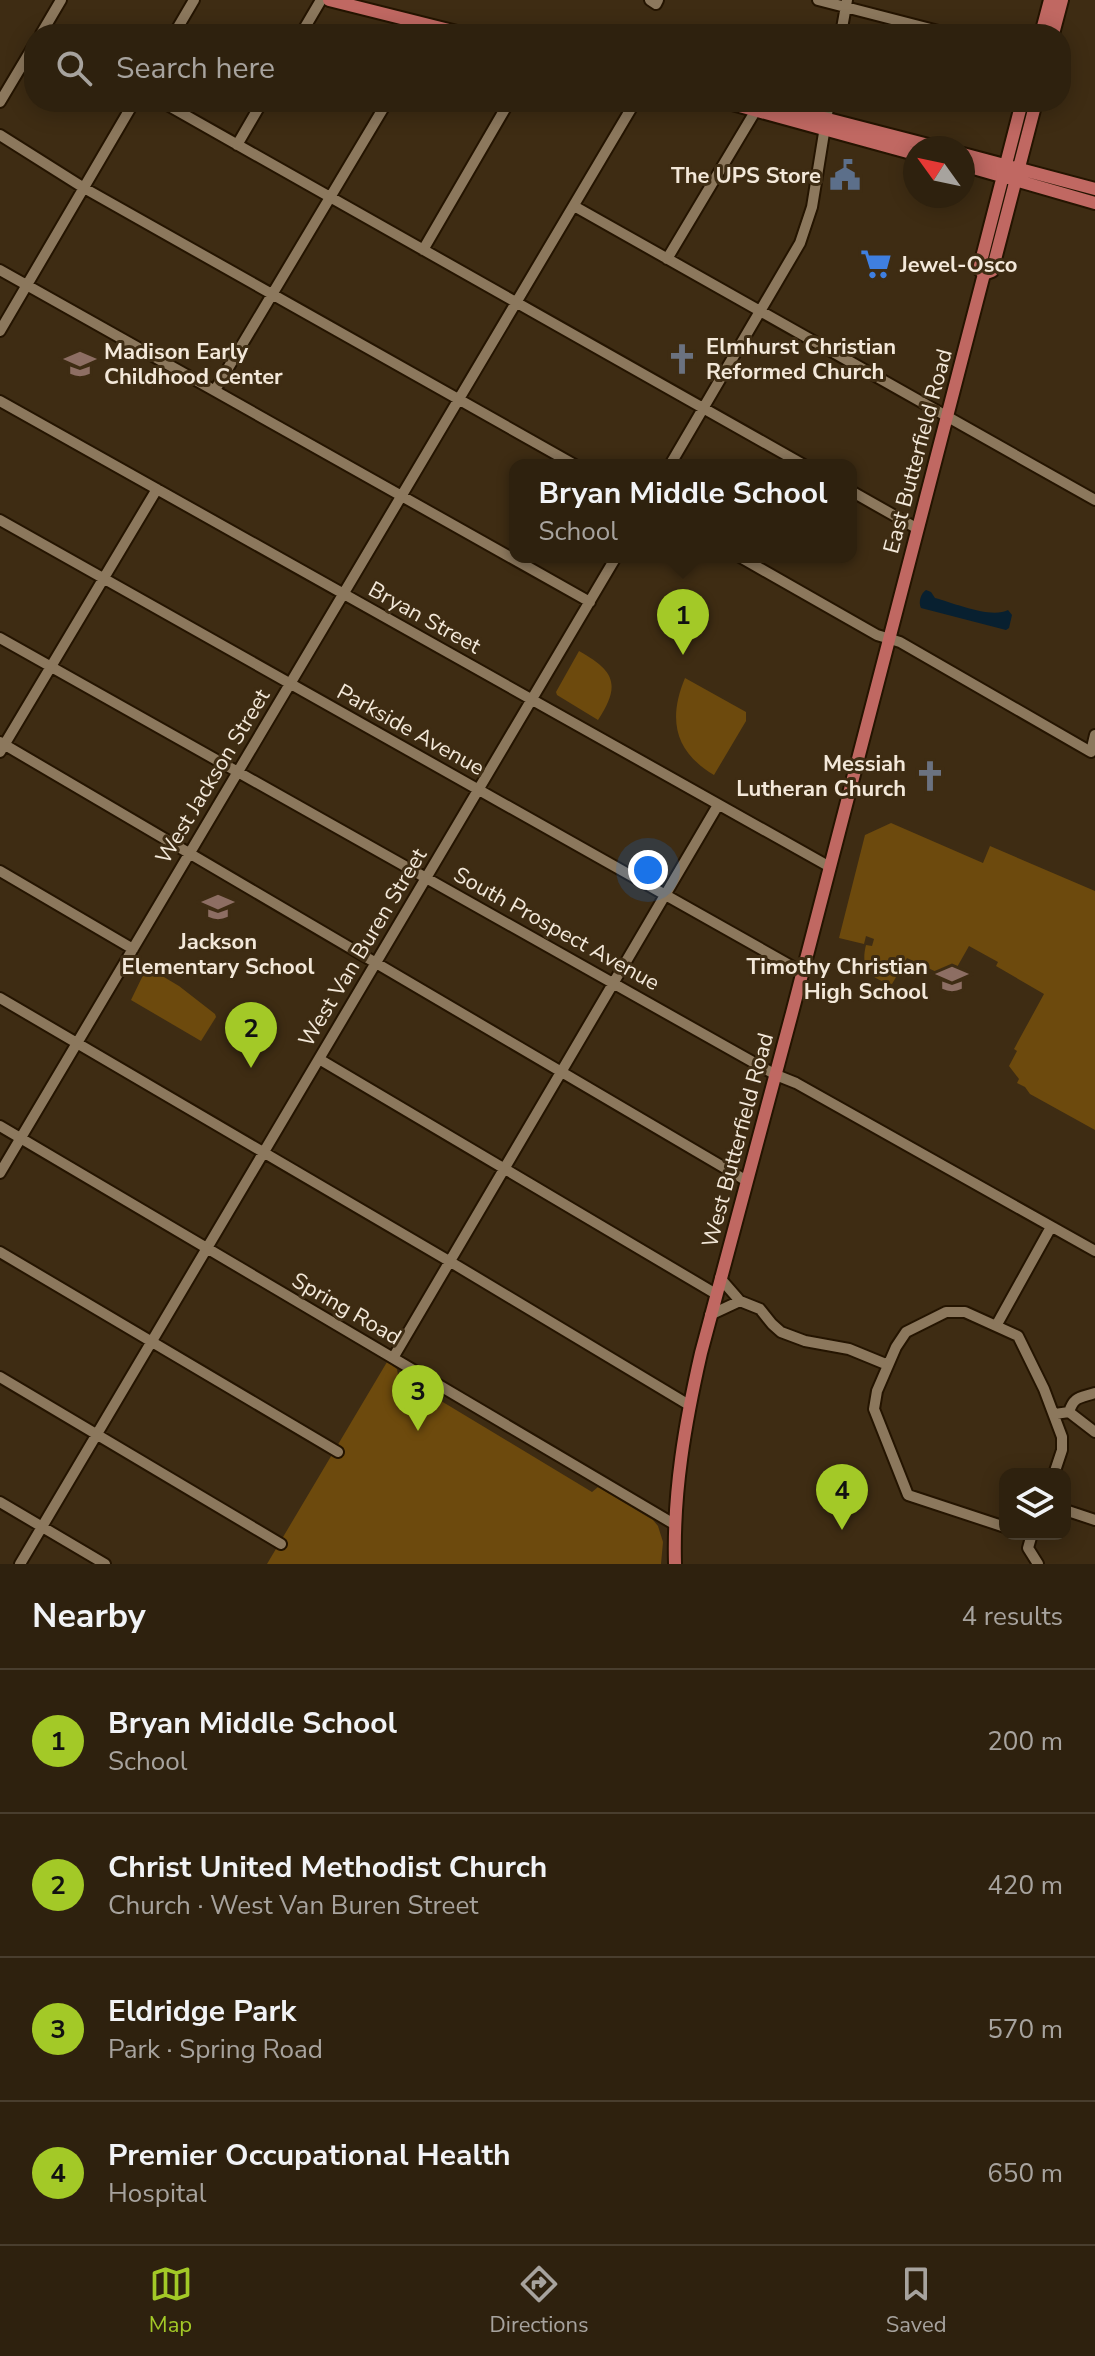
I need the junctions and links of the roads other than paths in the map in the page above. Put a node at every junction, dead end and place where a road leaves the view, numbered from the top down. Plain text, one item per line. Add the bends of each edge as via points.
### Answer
1 (61, 0) edge
2 (194, 0) edge
3 (321, 0) edge
4 (329, 0) edge
5 (818, 0) edge
6 (1050, 0) edge
7 (1062, 0) edge
8 (847, 4) edge
9 (47, 24) edge
10 (180, 24) edge
11 (307, 24) edge
12 (410, 24) edge
13 (843, 24) edge
14 (916, 24) edge
15 (1044, 24) edge
16 (1056, 24) edge
17 (24, 62) edge
18 (0, 102) edge
19 (128, 112) edge
20 (179, 112) edge
21 (256, 112) edge
22 (381, 112) edge
23 (503, 112) edge
24 (629, 112) edge
25 (755, 112) edge
26 (780, 112) edge
27 (827, 112) edge
28 (1019, 112) edge
29 (1034, 112) edge
30 (825, 125) junction
31 (0, 135) edge
32 (1013, 137) junction
33 (903, 141) edge
34 (237, 145) junction
35 (903, 150) edge
36 (975, 157) edge
37 (981, 158) junction
38 (975, 167) edge
39 (1004, 171) junction
40 (1018, 175) junction
41 (1035, 187) junction
42 (84, 188) junction
43 (1095, 189) edge
44 (330, 197) junction
45 (1095, 203) edge
46 (574, 206) junction
47 (1008, 210) junction
48 (423, 250) junction
49 (667, 259) junction
50 (0, 270) edge
51 (984, 274) junction
52 (26, 287) junction
53 (272, 294) junction
54 (517, 303) junction
55 (761, 312) junction
56 (0, 331) edge
57 (215, 390) junction
58 (459, 400) junction
59 (0, 401) edge
60 (704, 408) junction
61 (947, 417) junction
62 (564, 459) edge
63 (674, 459) edge
64 (793, 459) edge
65 (157, 489) junction
66 (857, 494) edge
67 (402, 496) junction
68 (1095, 500) edge
69 (0, 520) edge
70 (918, 529) junction
71 (509, 556) edge
72 (521, 563) edge
73 (613, 563) edge
74 (751, 563) edge
75 (103, 578) junction
76 (344, 594) junction
77 (590, 602) junction
78 (889, 637) junction
79 (0, 638) edge
80 (51, 667) junction
81 (290, 684) junction
82 (532, 699) junction
83 (1095, 735) edge
84 (2, 746) edge
85 (238, 772) junction
86 (478, 790) junction
87 (718, 805) junction
88 (189, 854) junction
89 (830, 867) junction
90 (0, 871) edge
91 (426, 878) junction
92 (667, 895) junction
93 (133, 949) junction
94 (375, 964) junction
95 (802, 972) junction
96 (614, 984) junction
97 (0, 998) edge
98 (77, 1043) junction
99 (319, 1059) junction
100 (561, 1071) junction
101 (776, 1075) junction
102 (0, 1126) edge
103 (21, 1139) junction
104 (263, 1153) junction
105 (504, 1169) junction
106 (0, 1173) edge
107 (747, 1181) junction
108 (1051, 1227) junction
109 (207, 1249) junction
110 (1095, 1251) edge
111 (0, 1252) edge
112 (449, 1261) junction
113 (720, 1278) junction
114 (716, 1294) junction
115 (740, 1301) junction
116 (710, 1315) junction
117 (996, 1326) junction
118 (151, 1343) junction
119 (393, 1358) junction
120 (888, 1365) junction
121 (0, 1377) edge
122 (1095, 1393) edge
123 (689, 1405) junction
124 (1069, 1412) junction
125 (1055, 1414) junction
126 (1095, 1432) edge
127 (96, 1434) junction
128 (338, 1452) dead end
129 (1056, 1468) edge
130 (0, 1502) edge
131 (1071, 1512) edge
132 (1095, 1520) edge
133 (674, 1524) junction
134 (999, 1525) edge
135 (42, 1527) junction
136 (1029, 1540) edge
137 (281, 1544) dead end
138 (20, 1564) edge
139 (105, 1564) edge
140 (675, 1564) edge
141 (1038, 1564) edge

1 - 9 street
2 - 10 street
3 - 11 street
4 - 12 main road
5 - 8 street
6 - 15 main road
7 - 16 main road
8 - 13 street
8 - 14 street
17 - 18 street
19 - 42 street
20 - 34 street
21 - 34 street
22 - 44 street
23 - 48 street
24 - 46 street, West Jackson Street
25 - 49 street
26 - 30 main road
27 - 30 street
28 - 32 main road, East Butterfield Road
29 - 40 main road, East Butterfield Road
30 - 33 main road
30 - 35 main road
30 - 55 street via 807,226
31 - 42 street
32 - 37 main road via 996,153
32 - 39 main road, East Butterfield Road
34 - 44 street
36 - 37 main road
37 - 39 main road
38 - 39 main road
39 - 40 main road
39 - 51 main road, East Butterfield Road via 979,269
40 - 41 main road
40 - 43 main road
40 - 47 main road, East Butterfield Road
41 - 45 main road
41 - 47 main road
42 - 52 street
42 - 53 street
44 - 48 street
44 - 53 street
46 - 49 street
46 - 54 street, West Jackson Street
47 - 51 main road, East Butterfield Road via 992,271
48 - 54 street
49 - 55 street
50 - 52 street
51 - 61 main road, East Butterfield Road
52 - 56 street
52 - 57 street
53 - 57 street
53 - 58 street
54 - 58 street, West Jackson Street
54 - 60 street
55 - 60 street
55 - 61 street
57 - 67 street
58 - 62 street
58 - 67 street, West Jackson Street
59 - 65 street, Bryan Street
60 - 63 street
60 - 64 street
61 - 68 street
61 - 70 main road, East Butterfield Road
65 - 75 street
65 - 76 street, Bryan Street
66 - 70 street
67 - 71 street
67 - 76 street, West Jackson Street
69 - 75 street, Parkside Avenue
70 - 78 main road, East Butterfield Road
72 - 77 street
73 - 77 street, West Van Buren Street
74 - 78 street
75 - 80 street
75 - 81 street, Parkside Avenue
76 - 81 street, West Jackson Street
76 - 82 street, Bryan Street
77 - 82 street, West Van Buren Street
78 - 83 street via 1091,752
78 - 89 main road, West Butterfield Road
79 - 80 street, South Prospect Avenue
80 - 84 street
80 - 85 street, South Prospect Avenue
81 - 85 street, West Jackson Street
81 - 86 street, Parkside Avenue
82 - 86 street, West Van Buren Street
82 - 87 street, Bryan Street
84 - 88 street
85 - 88 street, West Jackson Street
85 - 91 street, South Prospect Avenue
86 - 91 street, West Van Buren Street
86 - 92 street, Parkside Avenue
87 - 89 street, Bryan Street
87 - 92 street
88 - 93 street, West Jackson Street
88 - 94 street
89 - 95 main road, West Butterfield Road
90 - 93 street
91 - 94 street, West Van Buren Street
91 - 96 street, South Prospect Avenue
92 - 95 street, Parkside Avenue
92 - 96 street
93 - 98 street, West Jackson Street
94 - 99 street, West Van Buren Street
94 - 100 street
95 - 101 main road, West Butterfield Road
96 - 100 street
96 - 101 street, South Prospect Avenue
97 - 98 street
98 - 103 street, West Jackson Street
98 - 104 street
99 - 104 street, West Van Buren Street
99 - 105 street
100 - 105 street
100 - 107 street
101 - 107 main road, West Butterfield Road
101 - 108 street, South Prospect Avenue
102 - 103 street, Spring Road
103 - 106 street, West Jackson Street
103 - 109 street, Spring Road
104 - 109 street, West Van Buren Street
104 - 112 street
105 - 112 street
105 - 114 street
107 - 113 main road, West Butterfield Road
108 - 110 street, South Prospect Avenue
108 - 117 street
109 - 118 street, West Van Buren Street
109 - 119 street, Spring Road
111 - 118 street
112 - 119 street
112 - 123 street
113 - 114 main road, West Butterfield Road
113 - 115 street
114 - 116 main road, West Butterfield Road
115 - 116 street
115 - 120 street via 760,1309 792,1337 849,1349
116 - 123 main road, West Butterfield Road
117 - 120 street via 965,1312 946,1312 906,1332
117 - 125 street via 1018,1336
118 - 127 street, West Van Buren Street
118 - 128 street
119 - 133 street, Spring Road
120 - 134 street via 874,1409 908,1495
121 - 127 street
122 - 124 street via 1076,1399
123 - 133 main road, West Butterfield Road
124 - 125 street
124 - 126 street
125 - 129 street via 1062,1437
127 - 135 street, West Van Buren Street
127 - 137 street
130 - 135 street
131 - 132 street
133 - 140 main road, West Butterfield Road
135 - 138 street, West Van Buren Street
135 - 139 street
136 - 141 street

